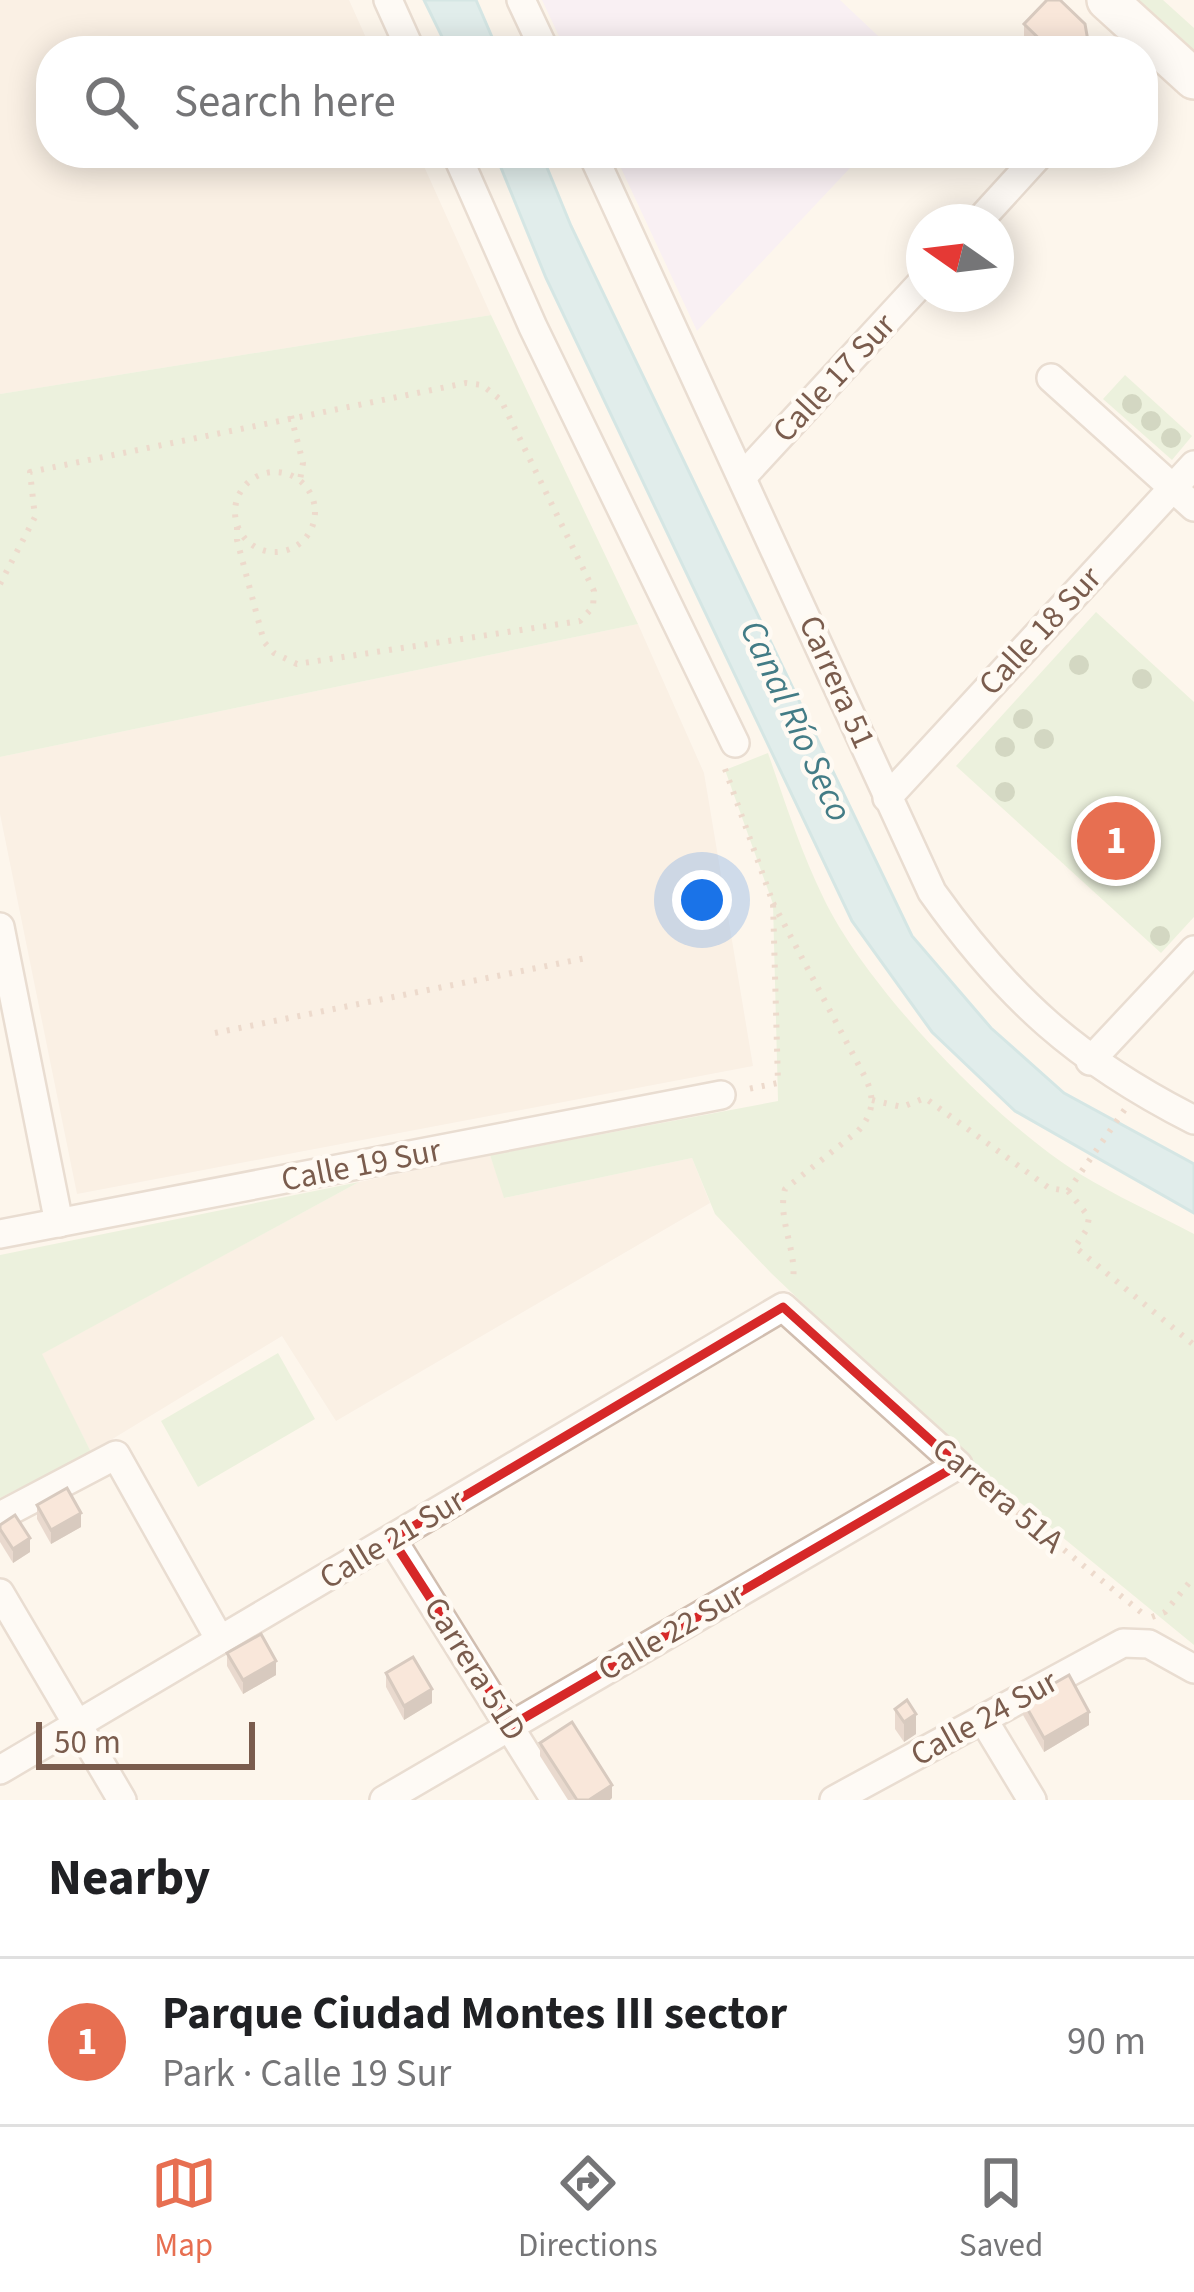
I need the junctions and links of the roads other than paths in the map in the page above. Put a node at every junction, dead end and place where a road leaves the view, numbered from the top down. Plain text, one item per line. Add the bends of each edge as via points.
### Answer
1 (388, 0) edge
2 (521, 0) edge
3 (1107, 0) edge
4 (404, 36) edge
5 (538, 36) edge
6 (1134, 36) edge
7 (1158, 56) edge
8 (1194, 79) edge
9 (463, 168) edge
10 (599, 168) edge
11 (1027, 168) edge
12 (994, 204) edge
13 (906, 299) edge
14 (1051, 377) dead end
15 (1194, 465) edge
16 (743, 476) junction
17 (1172, 488) junction
18 (1194, 507) edge
19 (735, 743) road end
20 (886, 798) junction
21 (0, 927) edge
22 (1194, 950) edge
23 (1090, 1061) junction
24 (721, 1095) road end
25 (1194, 1120) edge
26 (59, 1223) junction
27 (0, 1234) edge
28 (783, 1307) joint
29 (958, 1465) joint
30 (0, 1516) edge
31 (392, 1539) junction
32 (0, 1594) edge
33 (220, 1640) junction
34 (1194, 1669) edge
35 (983, 1719) junction
36 (78, 1725) junction
37 (512, 1725) junction
38 (0, 1770) edge
39 (122, 1800) edge
40 (384, 1800) edge
41 (555, 1800) edge
42 (834, 1800) edge
43 (1033, 1800) edge

1 - 4 street
2 - 5 street
3 - 6 main road
7 - 8 main road
9 - 19 street
10 - 16 street, Carrera 51
11 - 12 street
13 - 16 street, Calle 17 Sur
14 - 17 street
15 - 17 street, Calle 18 Sur
16 - 20 street, Carrera 51
17 - 18 street
17 - 20 street, Calle 18 Sur
20 - 23 street, Carrera 51 via 956,926
21 - 26 street
22 - 23 street
23 - 25 street, Carrera 51
24 - 26 street, Calle 19 Sur
26 - 27 street, Calle 19 Sur
28 - 29 street, Carrera 51A
28 - 31 street, Calle 21 Sur
29 - 37 street, Calle 22 Sur
30 - 33 street via 116,1454
31 - 33 street, Calle 21 Sur
31 - 37 street, Carrera 51D
32 - 36 street
33 - 36 street, Calle 21 Sur
34 - 35 street, Calle 24 Sur via 1149,1644 1142,1630
35 - 42 street, Calle 24 Sur
35 - 43 street
36 - 38 street, Calle 21 Sur
36 - 39 street
37 - 40 street, Calle 22 Sur
37 - 41 street, Carrera 51D

